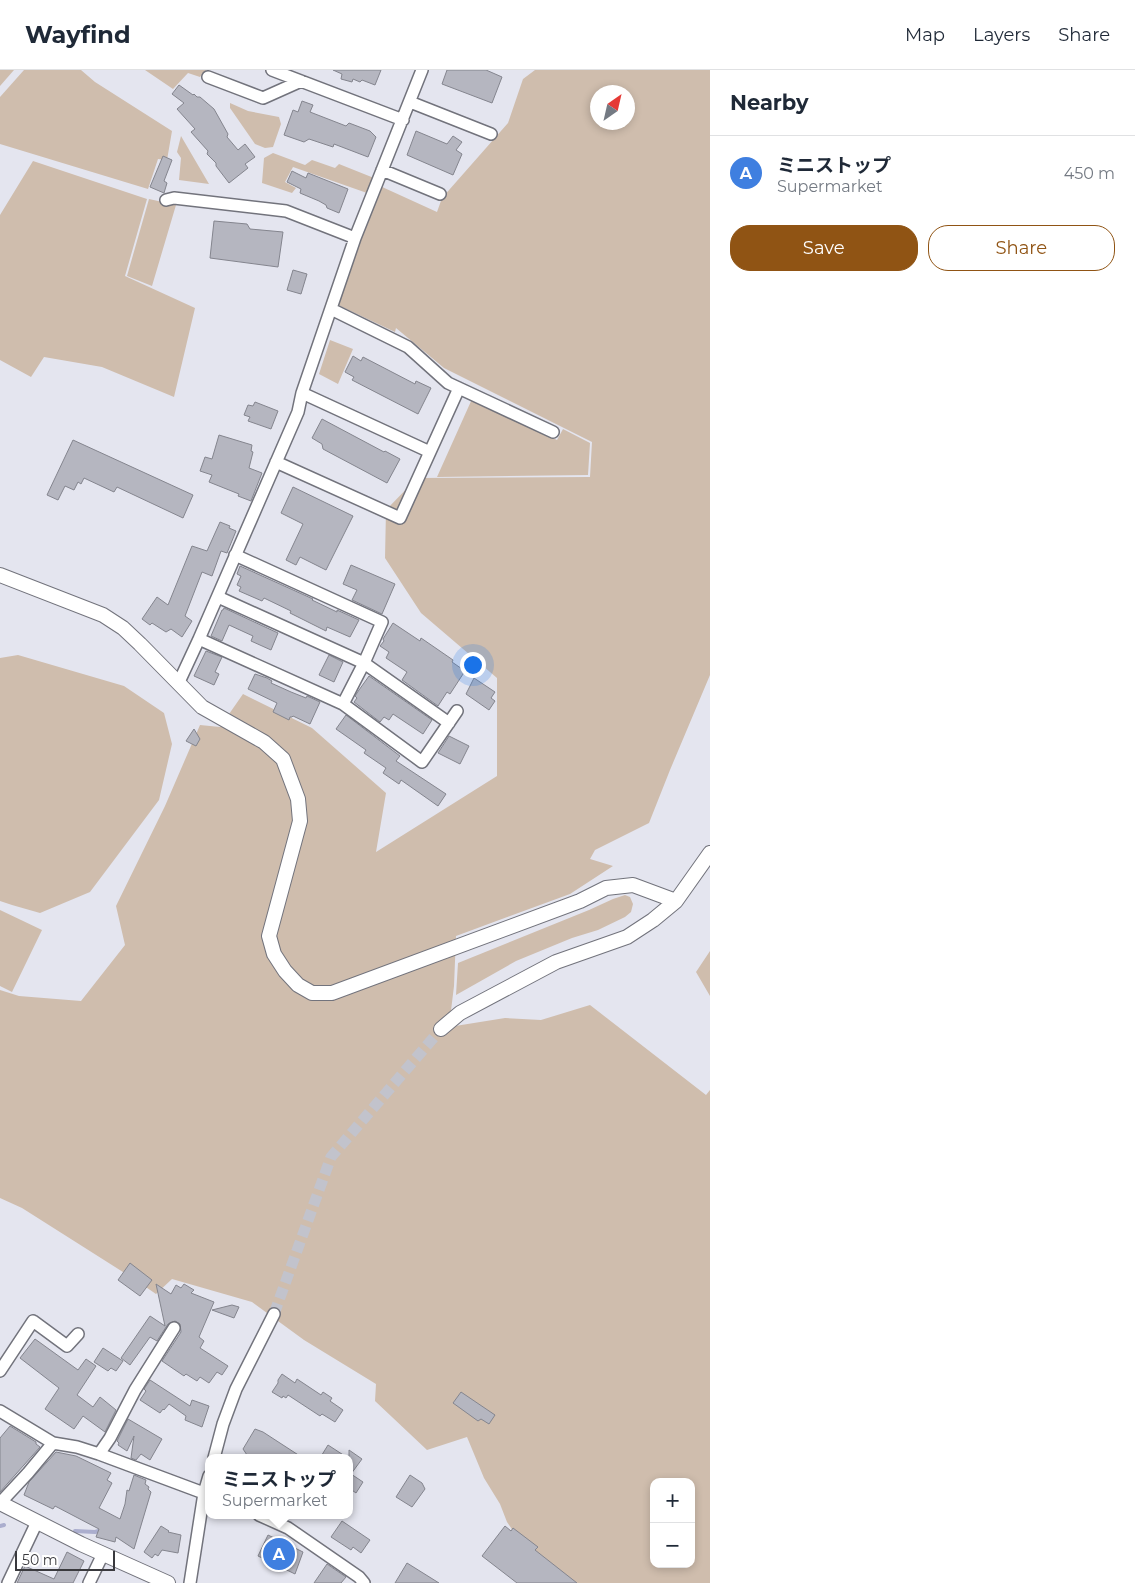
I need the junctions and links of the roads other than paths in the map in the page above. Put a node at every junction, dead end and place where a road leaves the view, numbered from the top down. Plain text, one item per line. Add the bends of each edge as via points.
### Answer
1 (272, 70) edge
2 (422, 70) edge
3 (208, 77) dead end
4 (301, 81) junction
5 (410, 102) junction
6 (403, 120) junction
7 (492, 134) dead end
8 (382, 170) junction
9 (440, 194) dead end
10 (166, 200) dead end
11 (355, 238) junction
12 (332, 309) junction
13 (459, 388) junction
14 (302, 393) junction
15 (553, 432) dead end
16 (430, 452) junction
17 (276, 462) junction
18 (235, 555) junction
19 (0, 575) edge
20 (218, 597) junction
21 (199, 639) junction
22 (364, 663) junction
23 (179, 682) junction
24 (343, 704) junction
25 (457, 711) dead end
26 (449, 723) junction
27 (710, 853) edge
28 (676, 901) junction
29 (441, 1029) tunnel mouth
30 (274, 1314) tunnel mouth
31 (174, 1328) dead end
32 (78, 1334) dead end
33 (0, 1371) edge
34 (0, 1411) edge
35 (52, 1443) junction
36 (99, 1454) junction
37 (215, 1454) edge
38 (205, 1493) edge
39 (0, 1503) edge
40 (205, 1504) edge
41 (268, 1519) edge
42 (37, 1522) junction
43 (103, 1554) junction
44 (8, 1583) edge
45 (89, 1583) edge
46 (168, 1583) edge
47 (190, 1583) edge
48 (364, 1583) edge

1 - 4 street
2 - 5 street
3 - 4 street via 263,98
4 - 6 street
5 - 6 street
5 - 7 street
6 - 8 street
8 - 9 street
8 - 11 street
10 - 11 street via 174,198 286,211
11 - 12 street
12 - 13 street via 408,348 448,383
12 - 14 street
13 - 15 street
13 - 16 street
14 - 16 street
14 - 17 street via 298,412
16 - 17 street via 400,518
17 - 18 street
18 - 20 street
18 - 22 street via 382,622
19 - 23 street via 102,615 123,628
20 - 21 street
20 - 22 street
21 - 23 street
21 - 24 street
22 - 24 street
22 - 26 street
23 - 28 street via 202,707 264,742 283,759 298,799 300,821 269,936 274,954 285,971 298,985 312,993 332,993 580,901 606,888 633,885
24 - 26 street via 422,762
25 - 26 street
27 - 28 street
28 - 29 street via 626,937 556,962 460,1013
30 - 37 street via 236,1389 222,1424
31 - 36 street
32 - 33 street via 67,1346 33,1321
34 - 35 street
35 - 36 street via 77,1446
35 - 39 street
36 - 38 street
39 - 42 street
40 - 47 street
41 - 48 street via 288,1528
42 - 43 street
42 - 44 street
43 - 45 street
43 - 46 street

